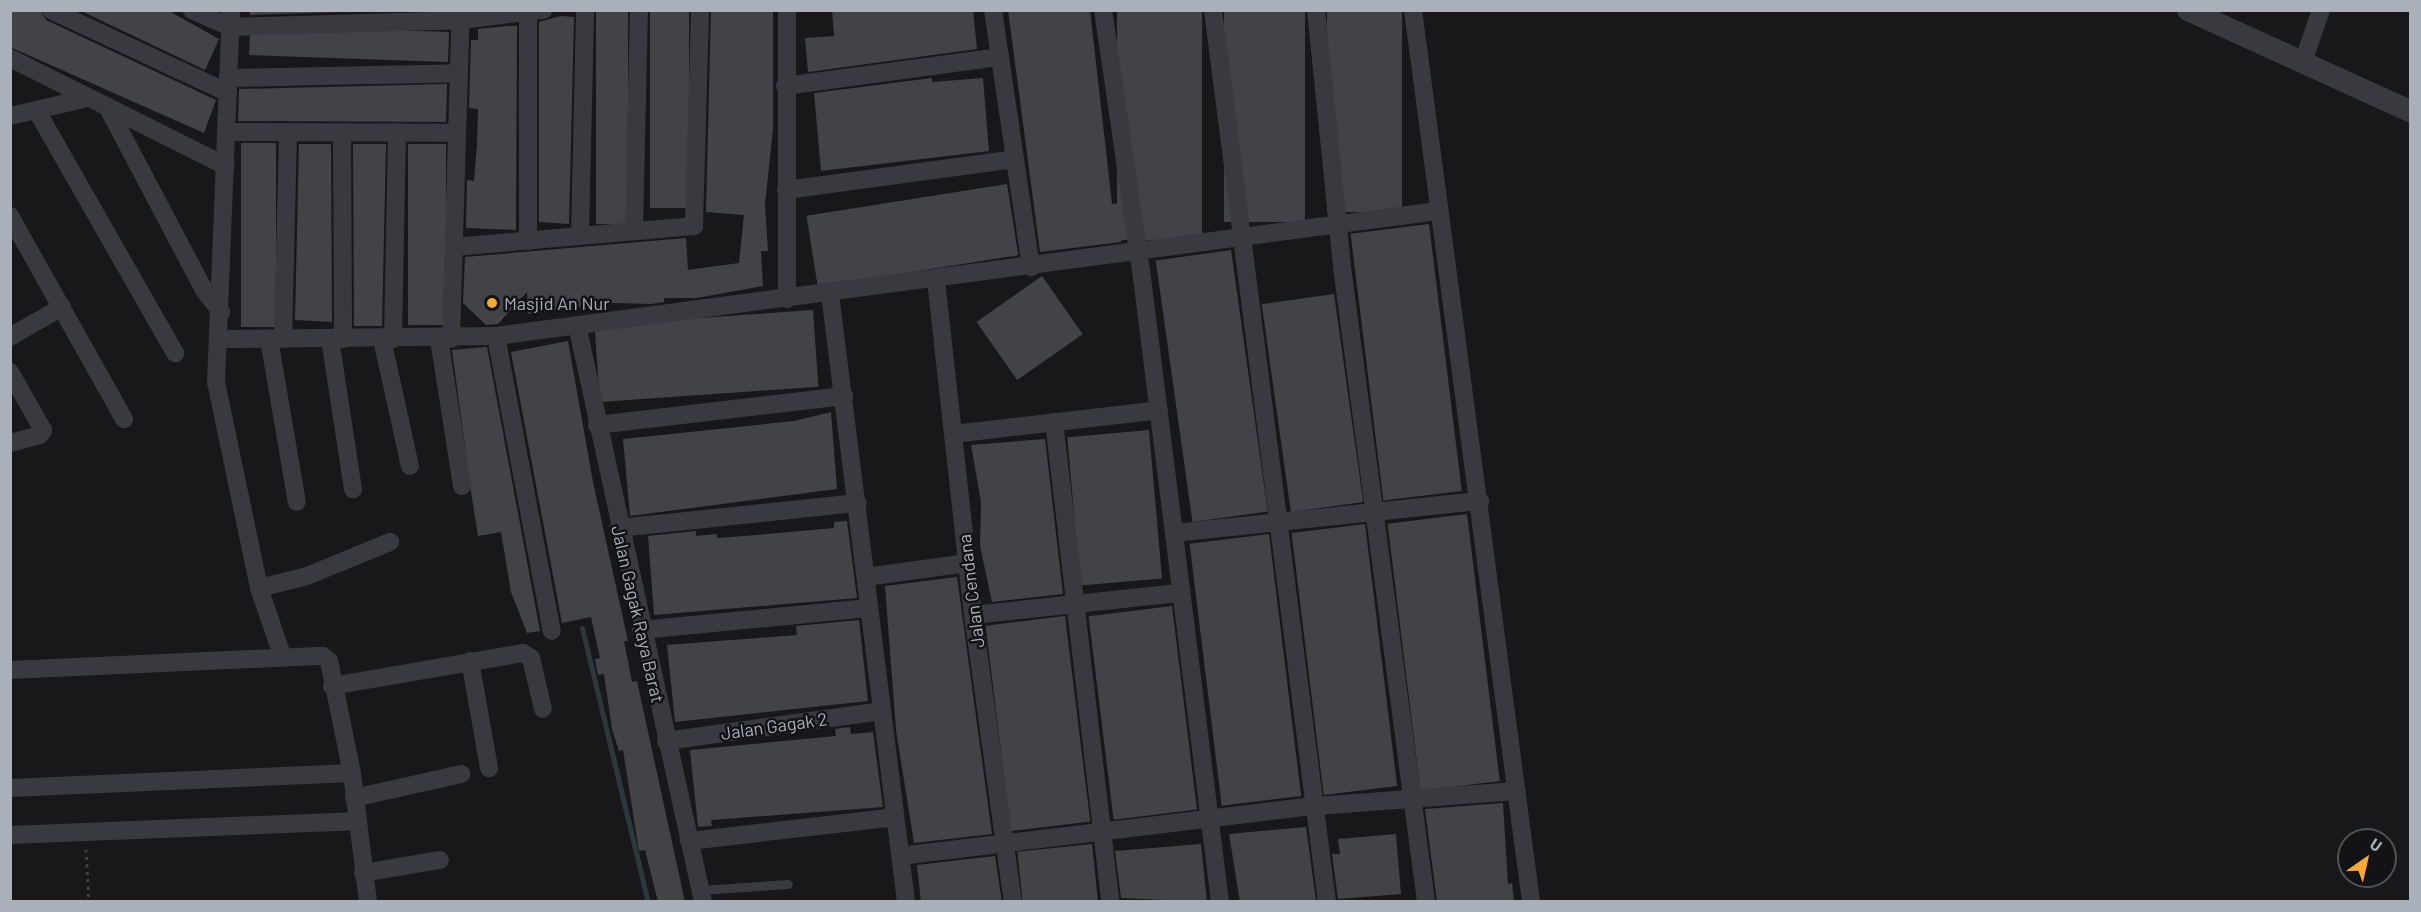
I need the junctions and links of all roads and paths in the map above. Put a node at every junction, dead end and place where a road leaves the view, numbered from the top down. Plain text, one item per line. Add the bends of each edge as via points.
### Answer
1 (51, 10) edge
2 (192, 10) edge
3 (585, 10) edge
4 (639, 10) edge
5 (700, 10) edge
6 (786, 10) edge
7 (993, 10) edge
8 (1103, 10) edge
9 (1213, 10) edge
10 (1316, 10) edge
11 (1413, 10) edge
12 (2188, 10) edge
13 (2321, 10) edge
14 (536, 11) edge
15 (461, 15) edge
16 (230, 19) edge
17 (1000, 57) junction
18 (10, 58) edge
19 (2303, 62) junction
20 (459, 73) junction
21 (228, 85) junction
22 (785, 86) junction
23 (88, 98) junction
24 (107, 106) junction
25 (37, 111) junction
26 (2410, 111) edge
27 (10, 116) edge
28 (227, 132) junction
29 (288, 132) junction
30 (342, 132) junction
31 (397, 132) junction
32 (457, 133) junction
33 (1015, 159) junction
34 (226, 165) junction
35 (786, 190) junction
36 (1438, 211) junction
37 (10, 216) edge
38 (1337, 225) junction
39 (633, 229) junction
40 (580, 235) junction
41 (1245, 237) junction
42 (528, 241) junction
43 (18, 242) edge
44 (454, 247) junction
45 (1139, 252) junction
46 (1031, 267) junction
47 (936, 280) junction
48 (830, 294) junction
49 (787, 299) junction
50 (62, 307) junction
51 (221, 312) junction
52 (577, 325) junction
53 (496, 336) junction
54 (10, 337) edge
55 (221, 339) junction
56 (276, 339) junction
57 (337, 339) junction
58 (388, 339) junction
59 (445, 339) junction
60 (175, 353) dead end
61 (10, 372) edge
62 (844, 396) junction
63 (1159, 410) junction
64 (124, 418) dead end
65 (1054, 422) junction
66 (597, 425) junction
67 (953, 434) junction
68 (10, 443) edge
69 (410, 466) dead end
70 (462, 486) dead end
71 (353, 489) dead end
72 (1480, 501) junction
73 (297, 502) dead end
74 (858, 503) junction
75 (1376, 514) junction
76 (1280, 524) junction
77 (619, 528) junction
78 (1174, 533) junction
79 (390, 542) dead end
80 (968, 563) junction
81 (866, 577) junction
82 (259, 588) junction
83 (1179, 593) junction
84 (1074, 605) junction
85 (869, 608) junction
86 (973, 615) junction
87 (641, 630) junction
88 (552, 631) dead end
89 (282, 655) junction
90 (470, 661) junction
91 (10, 670) edge
92 (332, 686) junction
93 (543, 709) dead end
94 (882, 711) junction
95 (666, 741) junction
96 (489, 768) dead end
97 (352, 772) junction
98 (461, 774) dead end
99 (10, 788) edge
100 (1516, 790) junction
101 (354, 798) junction
102 (1413, 800) junction
103 (1316, 806) junction
104 (895, 818) junction
105 (1209, 819) junction
106 (355, 821) junction
107 (1103, 834) junction
108 (10, 835) edge
109 (689, 841) junction
110 (1006, 846) junction
111 (86, 854) dead end
112 (900, 856) junction
113 (440, 860) dead end
114 (363, 873) junction
115 (788, 884) dead end
116 (702, 896) edge
117 (89, 902) edge
118 (368, 902) edge
119 (906, 902) edge
120 (1013, 902) edge
121 (1110, 902) edge
122 (1220, 902) edge
123 (1327, 902) edge
124 (1426, 902) edge
125 (1532, 902) edge

1 - 21 street
2 - 16 street
3 - 40 street
4 - 39 street
5 - 39 street via 697,221 692,228
6 - 22 street
7 - 17 street
8 - 45 street
9 - 41 street
10 - 38 street
11 - 36 street
12 - 19 street
13 - 19 street
14 - 15 street
14 - 42 street
15 - 16 street
15 - 20 street
16 - 21 street
17 - 22 street
17 - 33 street
18 - 23 street
19 - 26 street
20 - 21 street
20 - 32 street
21 - 28 street
22 - 35 street
23 - 24 street
23 - 25 street
24 - 34 street
24 - 51 street via 204,290
25 - 27 street
25 - 60 street
28 - 29 street
28 - 34 street
29 - 30 street
29 - 56 street
30 - 31 street
30 - 57 street
31 - 32 street
31 - 58 street
32 - 44 street
33 - 35 street
33 - 46 street
34 - 51 street
35 - 49 street
36 - 38 street
36 - 72 street
37 - 43 street
38 - 41 street
38 - 75 street
39 - 40 street
40 - 42 street
41 - 45 street
41 - 76 street
42 - 44 street
43 - 50 street
44 - 59 street
45 - 46 street
45 - 63 street
46 - 47 street
47 - 48 street
47 - 67 street, Jalan Cendana
48 - 49 street
48 - 62 street
49 - 52 street
50 - 54 street
50 - 64 street
51 - 55 street
52 - 53 street
52 - 66 street, Jalan Gagak Raya Barat
53 - 59 street
53 - 88 street
55 - 56 street
55 - 82 street via 216,382
56 - 57 street
56 - 73 street
57 - 58 street
57 - 71 street
58 - 59 street
58 - 69 street
59 - 70 street
61 - 68 street via 43,430 40,435
62 - 66 street
62 - 74 street
63 - 65 street
63 - 78 street
65 - 67 street
65 - 84 street
66 - 77 street, Jalan Gagak Raya Barat
67 - 80 street, Jalan Cendana
72 - 75 street
72 - 100 street
74 - 77 street
74 - 81 street
75 - 76 street
75 - 102 street
76 - 78 street
76 - 103 street
77 - 87 street, Jalan Gagak Raya Barat
78 - 83 street
79 - 82 street via 307,576
80 - 81 street
80 - 86 street, Jalan Cendana
81 - 85 street
82 - 89 street
83 - 84 street
83 - 105 street
84 - 86 street
84 - 107 street
85 - 87 street
85 - 94 street
86 - 110 street, Jalan Cendana
87 - 95 street, Jalan Gagak Raya Barat
89 - 91 street
89 - 92 street via 323,656 329,661
90 - 92 street
90 - 93 street via 526,654
90 - 96 street
92 - 97 street
94 - 95 street, Jalan Gagak 2
94 - 104 street
95 - 109 street, Jalan Gagak Raya Barat
97 - 99 street
97 - 101 street
98 - 101 street
100 - 102 street
100 - 125 street
101 - 106 street
102 - 103 street
102 - 124 street
103 - 105 street
103 - 123 street
104 - 109 street
104 - 112 street
105 - 107 street
105 - 122 street
106 - 108 street
106 - 114 street
107 - 110 street
107 - 121 street
109 - 116 street, Jalan Gagak Raya Barat
110 - 112 street
110 - 120 street, Jalan Cendana
111 - 117 path
112 - 119 street
113 - 114 street
114 - 118 street
115 - 116 lane

